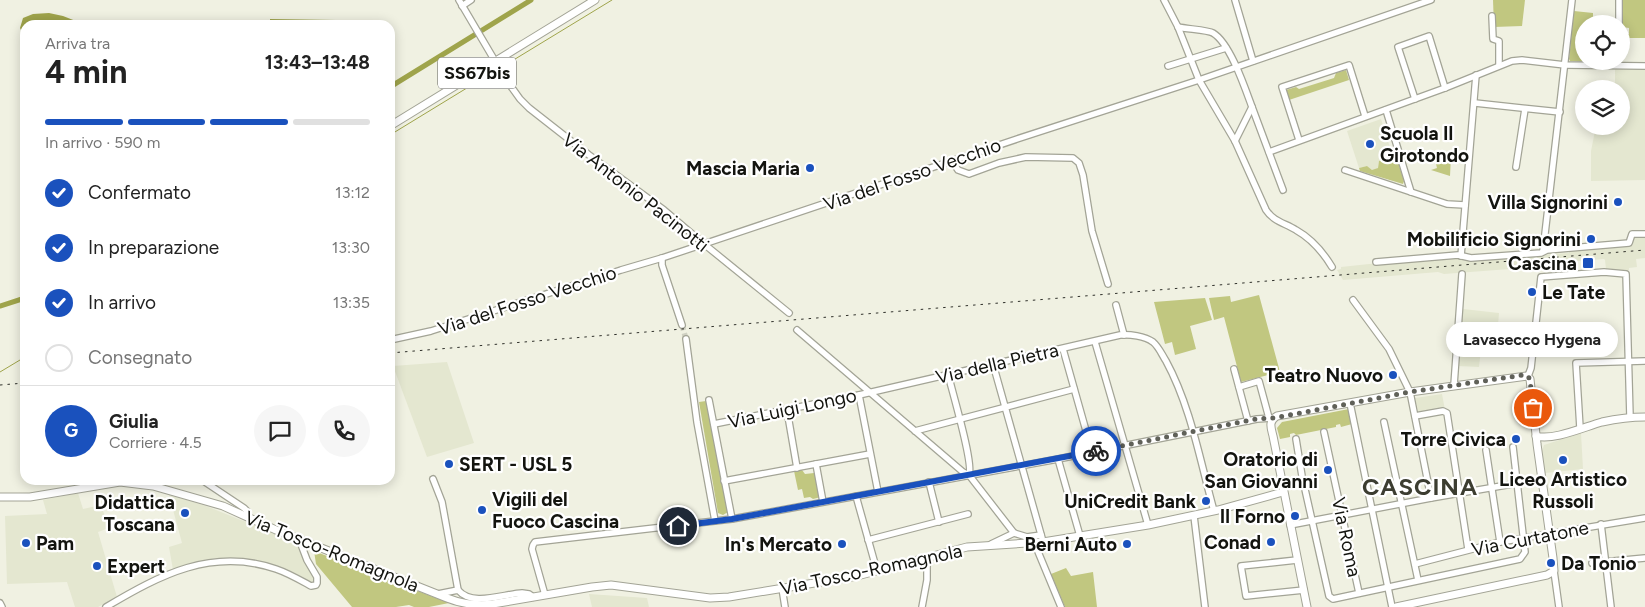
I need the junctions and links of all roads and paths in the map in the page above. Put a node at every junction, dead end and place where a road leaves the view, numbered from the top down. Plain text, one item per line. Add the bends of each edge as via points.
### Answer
1 (471, 0) edge
2 (595, 0) edge
3 (1164, 0) edge
4 (1235, 0) edge
5 (1431, 0) edge
6 (1572, 0) edge
7 (1619, 0) edge
8 (460, 3) edge
9 (1619, 15) edge
10 (1492, 16) dead end
11 (1178, 27) junction
12 (1226, 48) junction
13 (1191, 58) junction
14 (1253, 61) junction
15 (1499, 65) junction
16 (1565, 65) junction
17 (1575, 65) edge
18 (1630, 65) edge
19 (499, 66) junction
20 (1168, 66) dead end
21 (1645, 66) edge
22 (1237, 67) junction
23 (1476, 75) junction
24 (1199, 80) junction
25 (1445, 88) junction
26 (1415, 99) junction
27 (1475, 103) junction
28 (1252, 107) junction
29 (1525, 108) junction
30 (1386, 110) junction
31 (1560, 112) junction
32 (1365, 116) junction
33 (395, 123) edge
34 (1299, 140) junction
35 (1235, 141) junction
36 (1269, 152) junction
37 (952, 161) junction
38 (1516, 167) dead end
39 (1346, 170) dead end
40 (1283, 190) dead end
41 (1411, 192) junction
42 (1464, 205) junction
43 (1645, 234) edge
44 (704, 244) junction
45 (1543, 251) junction
46 (1461, 256) junction
47 (662, 258) junction
48 (1376, 262) dead end
49 (1332, 267) dead end
50 (1462, 274) dead end
51 (1108, 284) dead end
52 (1353, 300) dead end
53 (1116, 305) dead end
54 (789, 313) dead end
55 (682, 325) tunnel mouth
56 (796, 330) dead end
57 (1124, 335) junction
58 (395, 339) edge
59 (686, 339) tunnel mouth
60 (1094, 342) junction
61 (1063, 349) junction
62 (1628, 361) junction
63 (1645, 361) edge
64 (993, 364) junction
65 (1234, 369) dead end
66 (948, 374) junction
67 (1528, 376) junction
68 (1454, 385) junction
69 (1239, 387) junction
70 (882, 389) junction
71 (1074, 389) junction
72 (871, 392) junction
73 (1410, 392) junction
74 (859, 395) junction
75 (709, 400) dead end
76 (883, 402) junction
77 (1350, 403) junction
78 (1005, 408) junction
79 (786, 410) junction
80 (1415, 416) junction
81 (1630, 417) junction
82 (1645, 417) edge
83 (960, 418) junction
84 (1272, 418) junction
85 (1248, 421) junction
86 (1384, 422) dead end
87 (714, 424) junction
88 (1580, 428) junction
89 (915, 431) junction
90 (1192, 432) junction
91 (1324, 432) dead end
92 (1536, 436) junction
93 (1549, 437) junction
94 (1296, 439) dead end
95 (1125, 446) junction
96 (1512, 447) dead end
97 (1486, 450) dead end
98 (1538, 451) junction
99 (1092, 452) junction
100 (870, 454) junction
101 (1058, 459) junction
102 (816, 464) junction
103 (1021, 466) junction
104 (797, 468) junction
105 (969, 475) junction
106 (433, 479) dead end
107 (1542, 479) junction
108 (724, 481) junction
109 (929, 482) junction
110 (1517, 482) junction
111 (100, 485) edge
112 (157, 485) edge
113 (210, 485) edge
114 (1491, 488) junction
115 (878, 492) junction
116 (1283, 492) junction
117 (1460, 493) junction
118 (856, 496) junction
119 (0, 498) edge
120 (1431, 498) junction
121 (823, 502) junction
122 (1402, 503) junction
123 (1372, 508) junction
124 (1214, 511) junction
125 (968, 514) dead end
126 (1342, 514) junction
127 (1194, 516) junction
128 (248, 518) junction
129 (1645, 518) edge
130 (732, 519) junction
131 (1312, 520) junction
132 (715, 521) junction
133 (939, 522) junction
134 (1601, 524) junction
135 (1148, 525) junction
136 (1290, 525) junction
137 (1014, 533) junction
138 (1550, 534) junction
139 (1080, 536) junction
140 (1042, 538) junction
141 (1524, 538) junction
142 (299, 539) junction
143 (868, 540) junction
144 (1034, 542) junction
145 (1500, 542) junction
146 (988, 545) junction
147 (1468, 549) junction
148 (927, 557) junction
149 (1645, 558) edge
150 (1297, 560) junction
151 (1607, 561) junction
152 (1592, 563) dead end
153 (1415, 564) junction
154 (878, 571) junction
155 (1554, 571) junction
156 (1418, 580) junction
157 (1389, 586) junction
158 (782, 588) junction
159 (458, 590) junction
160 (1304, 590) junction
161 (1359, 593) junction
162 (438, 594) junction
163 (545, 595) junction
164 (533, 597) junction
165 (0, 603) edge
166 (2, 607) edge
167 (106, 607) edge
168 (785, 607) edge
169 (922, 607) edge
170 (1061, 607) edge
171 (1205, 607) edge
172 (1308, 607) edge
173 (1392, 607) edge
174 (1396, 607) edge
175 (1558, 607) edge
176 (1611, 607) edge

1 - 8 street
2 - 19 main road, SS67bis
3 - 11 street
4 - 14 street
5 - 14 street, Via del Fosso Vecchio
6 - 16 street
7 - 9 street
8 - 19 street, Via Antonio Pacinotti
10 - 15 street via 1493,39 1499,40
11 - 12 street via 1213,33
11 - 13 street
12 - 13 street
12 - 22 street
13 - 20 street
13 - 24 street
14 - 22 street, Via del Fosso Vecchio
15 - 16 street via 1522,60
15 - 23 street
16 - 17 street
16 - 31 street
18 - 21 street
19 - 33 main road, SS67bis
19 - 44 street, Via Antonio Pacinotti via 520,99 534,113 664,210
22 - 24 street, Via del Fosso Vecchio
22 - 28 street
23 - 25 street
23 - 27 street
24 - 35 street
24 - 37 street, Via del Fosso Vecchio
25 - 26 street
25 - 26 street via 1428,36 1398,47
26 - 30 street
27 - 29 street
27 - 42 street
28 - 35 street
28 - 36 street
29 - 31 street
29 - 38 street
30 - 32 street
30 - 41 street
31 - 45 street
32 - 34 street
32 - 34 street via 1349,65 1282,86
34 - 36 street
35 - 49 street via 1270,216 1296,229 1320,248
36 - 40 street
37 - 44 street, Via del Fosso Vecchio
37 - 51 street via 958,170 969,174 1026,157 1073,158 1077,161 1083,175 1092,231
39 - 41 street
41 - 42 street via 1447,204
42 - 46 street
43 - 45 street via 1632,234 1629,243
44 - 47 street, Via del Fosso Vecchio
44 - 54 street, Via Antonio Pacinotti
45 - 46 street via 1541,254
46 - 48 street
47 - 55 street
47 - 58 street, Via del Fosso Vecchio via 425,333
50 - 68 street
52 - 73 street via 1389,349
53 - 57 street
56 - 72 street
57 - 60 street, Via della Pietra
57 - 90 street via 1146,338 1156,346 1177,384
59 - 132 street
60 - 61 street, Via della Pietra
60 - 95 street
61 - 64 street, Via della Pietra
61 - 71 street
62 - 63 street
62 - 67 street via 1626,274 1604,272 1541,277
62 - 81 street
62 - 88 street via 1576,363
64 - 66 street, Via della Pietra
64 - 78 street
65 - 69 street
66 - 70 street, Via della Pietra
66 - 83 street
67 - 68 main road
67 - 92 main road
68 - 73 main road
69 - 84 street via 1259,381
69 - 85 street
70 - 72 street, Via della Pietra
70 - 76 street
71 - 78 street
71 - 99 street
72 - 74 street, Via Luigi Longo
72 - 76 street
73 - 77 main road
73 - 80 street
74 - 79 street, Via Luigi Longo
74 - 100 street
75 - 87 street
76 - 89 street
77 - 84 main road
77 - 123 street
78 - 83 street
78 - 103 street
79 - 87 street, Via Luigi Longo
79 - 104 street
80 - 117 street via 1447,412
80 - 120 street
81 - 82 main road
81 - 88 main road
83 - 89 street
83 - 105 street via 971,471
84 - 85 street
84 - 116 main road
85 - 90 street
86 - 122 street
87 - 108 street
88 - 93 main road
89 - 105 street
90 - 95 street
90 - 124 street
91 - 126 street, Via Roma
92 - 93 main road
92 - 98 main road
93 - 98 main road
94 - 131 street
95 - 99 street
95 - 135 street
96 - 110 street
97 - 114 street
98 - 107 main road
99 - 101 street
100 - 102 street
100 - 115 street
101 - 103 street
101 - 139 street
102 - 104 street
102 - 121 street
103 - 105 street
103 - 140 street
104 - 108 street
105 - 109 street
105 - 137 street
106 - 159 street via 442,502
107 - 110 street
107 - 138 main road
108 - 130 street
109 - 115 street
109 - 133 street
110 - 114 street
110 - 141 street
111 - 119 main road, Via Tosco-Romagnola via 30,497
112 - 128 main road, Via Tosco-Romagnola
113 - 128 street via 244,508
114 - 117 street
114 - 145 street
115 - 118 street
116 - 124 main road, Via Tosco-Romagnola
116 - 136 main road
117 - 120 street
117 - 147 street
118 - 121 street
118 - 143 street
120 - 122 street
121 - 130 street
122 - 123 street
122 - 153 street
123 - 126 street
123 - 157 street
124 - 127 main road, Via Tosco-Romagnola
125 - 133 street
126 - 131 street
126 - 161 street, Via Roma
127 - 135 main road, Via Tosco-Romagnola
127 - 171 street
128 - 142 main road, Via Tosco-Romagnola
129 - 134 street, Via Curtatone
130 - 132 street
131 - 136 street
131 - 161 street via 1329,596 1333,599
132 - 163 street via 536,542 532,549
133 - 143 street
134 - 138 street, Via Curtatone
134 - 151 street
135 - 139 main road, Via Tosco-Romagnola
136 - 150 main road
137 - 140 street
137 - 146 street
138 - 141 street, Via Curtatone
138 - 155 main road
139 - 140 main road, Via Tosco-Romagnola
140 - 144 main road, Via Tosco-Romagnola
141 - 145 street, Via Curtatone
141 - 156 street via 1525,552 1520,559
142 - 162 main road, Via Tosco-Romagnola
142 - 167 street via 317,579 311,586 263,565 213,561 161,578
143 - 154 street
144 - 146 main road, Via Tosco-Romagnola
144 - 170 street
145 - 147 street, Via Curtatone
146 - 148 main road, Via Tosco-Romagnola
147 - 153 street, Via Curtatone
148 - 154 main road, Via Tosco-Romagnola
148 - 169 street via 928,580
149 - 151 street
150 - 160 main road
150 - 160 street via 1241,566 1246,596
151 - 152 street
151 - 176 street
153 - 156 street
154 - 158 main road, Via Tosco-Romagnola
155 - 174 main road
155 - 175 street
156 - 157 street
157 - 161 street
157 - 173 street
158 - 163 main road, Via Tosco-Romagnola via 719,598 611,585
158 - 168 street
159 - 162 street
159 - 164 street via 475,599 522,593
160 - 172 main road
162 - 164 main road, Via Tosco-Romagnola via 477,605
163 - 164 main road, Via Tosco-Romagnola
165 - 166 street

